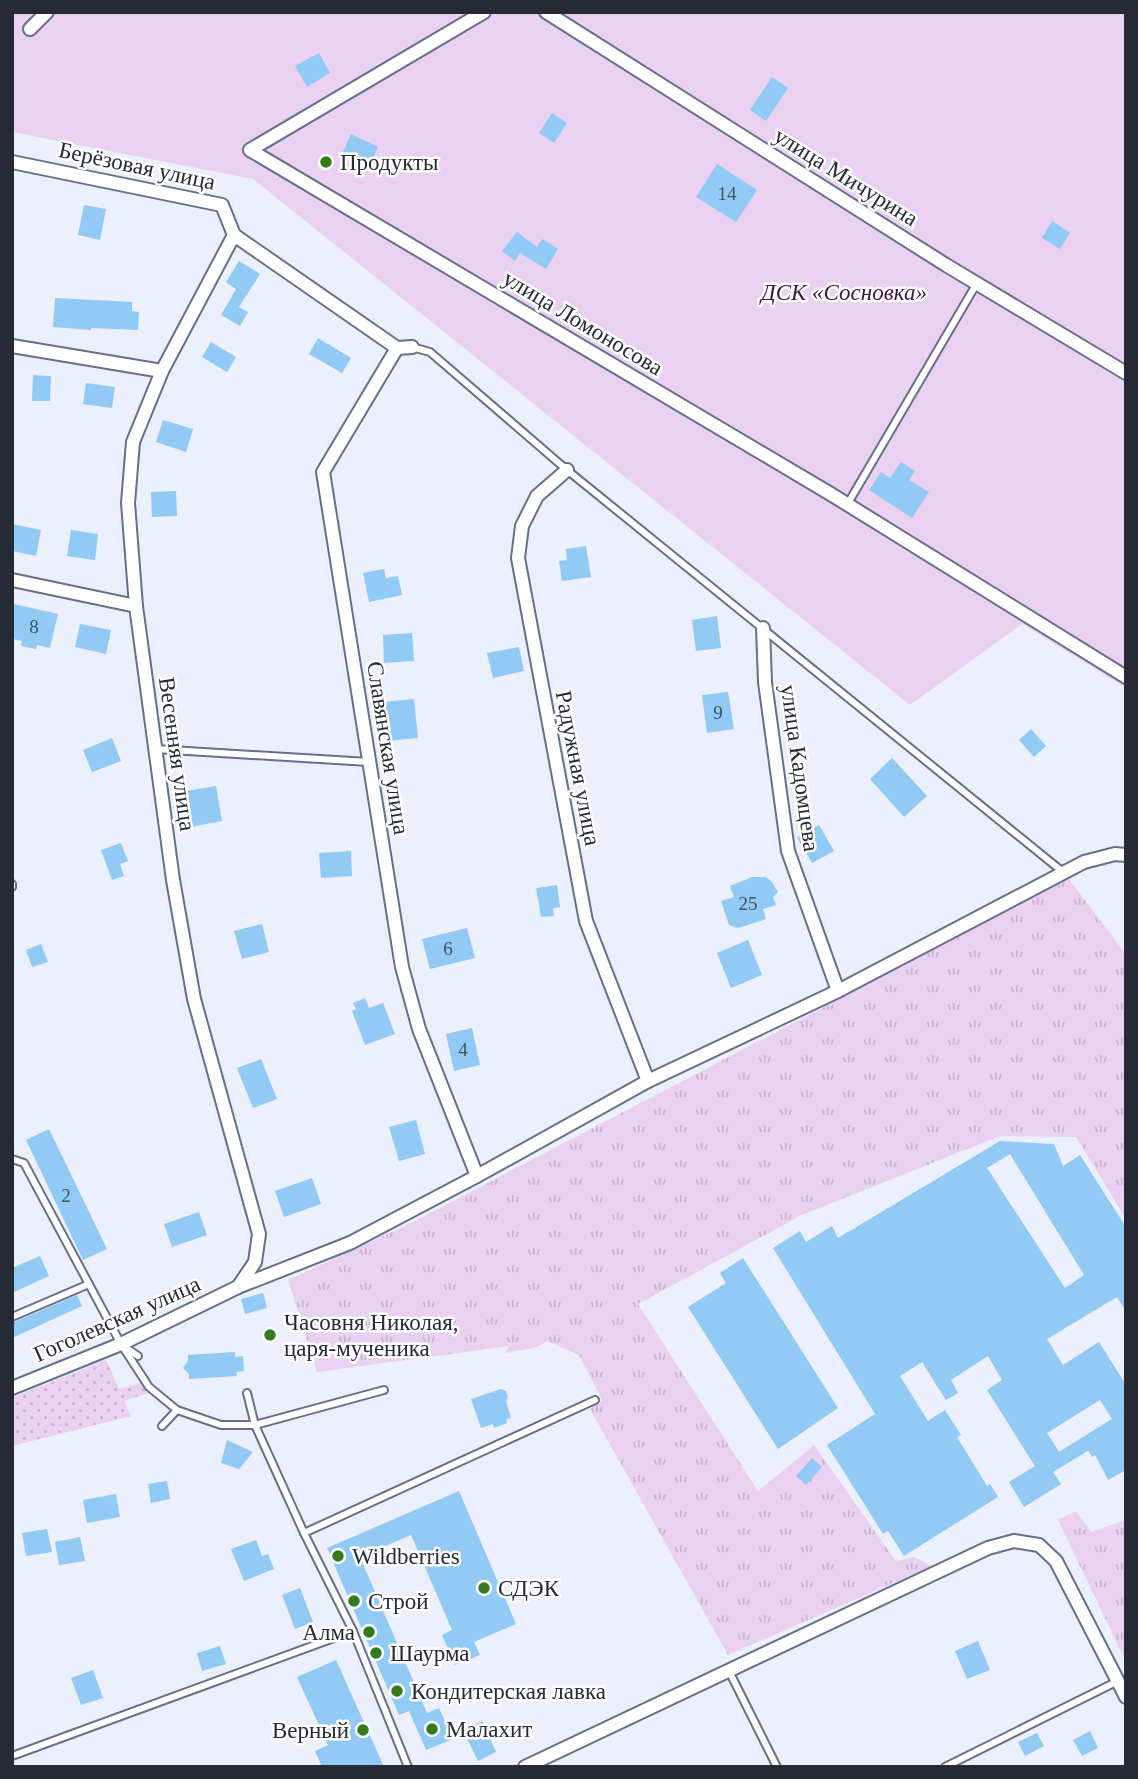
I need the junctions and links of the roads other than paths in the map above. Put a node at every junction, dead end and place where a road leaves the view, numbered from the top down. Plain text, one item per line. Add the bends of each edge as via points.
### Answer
1 (47, 12) edge
2 (484, 12) edge
3 (546, 12) edge
4 (30, 29) dead end
5 (12, 162) edge
6 (234, 235) junction
7 (977, 283) junction
8 (12, 345) edge
9 (412, 347) joint
10 (397, 348) junction
11 (162, 372) junction
12 (1126, 373) edge
13 (567, 470) junction
14 (847, 505) junction
15 (12, 580) edge
16 (136, 606) junction
17 (763, 628) junction
18 (1126, 677) edge
19 (155, 749) junction
20 (369, 762) junction
21 (1126, 855) edge
22 (1064, 873) junction
23 (838, 991) junction
24 (648, 1081) junction
25 (12, 1159) edge
26 (477, 1176) junction
27 (89, 1284) junction
28 (238, 1287) junction
29 (12, 1317) edge
30 (121, 1344) junction
31 (138, 1356) dead end
32 (12, 1388) edge
33 (384, 1390) dead end
34 (247, 1393) dead end
35 (595, 1400) dead end
36 (177, 1410) junction
37 (255, 1424) junction
38 (162, 1426) dead end
39 (304, 1533) junction
40 (353, 1631) junction
41 (728, 1670) junction
42 (1118, 1681) junction
43 (1126, 1697) edge
44 (12, 1756) edge
45 (408, 1767) edge
46 (524, 1767) edge
47 (777, 1767) edge
48 (945, 1767) edge

1 - 4 street
2 - 14 street, улица Ломоносова via 250,150
3 - 7 street, улица Мичурина
5 - 6 street, Берёзовая улица via 222,205
6 - 10 street
6 - 11 street, Весенняя улица
7 - 12 street, улица Мичурина
7 - 14 lane
8 - 11 street
9 - 10 street
9 - 13 lane via 430,352
10 - 20 street, Славянская улица via 324,472
11 - 16 street, Весенняя улица via 134,442 128,503
13 - 17 lane
13 - 24 street, Радужная улица via 537,496 522,526 518,558 586,921
14 - 18 street, улица Ломоносова
15 - 16 street
16 - 19 street, Весенняя улица
17 - 22 lane
17 - 23 street, улица Кадомцева via 765,681 788,851
19 - 20 lane
19 - 28 street, Весенняя улица via 194,999 259,1234 256,1262
20 - 26 street, Славянская улица via 401,967 419,1029
21 - 22 street, Гоголевская улица via 1084,862
22 - 23 street, Гоголевская улица
23 - 24 street, Гоголевская улица
24 - 26 street, Гоголевская улица
25 - 27 lane via 24,1163
26 - 28 street, Гоголевская улица via 350,1243 268,1281
27 - 29 lane
27 - 30 lane
28 - 30 street, Гоголевская улица
30 - 31 lane
30 - 32 street, Гоголевская улица
30 - 36 lane via 149,1387
33 - 37 lane
34 - 37 lane
35 - 39 lane
36 - 37 lane via 220,1425
36 - 38 lane
37 - 39 lane
39 - 40 lane
40 - 44 lane
40 - 45 lane
41 - 42 street via 988,1548 1014,1541 1039,1545 1056,1561
41 - 46 street
41 - 47 lane
42 - 43 street
42 - 48 lane

